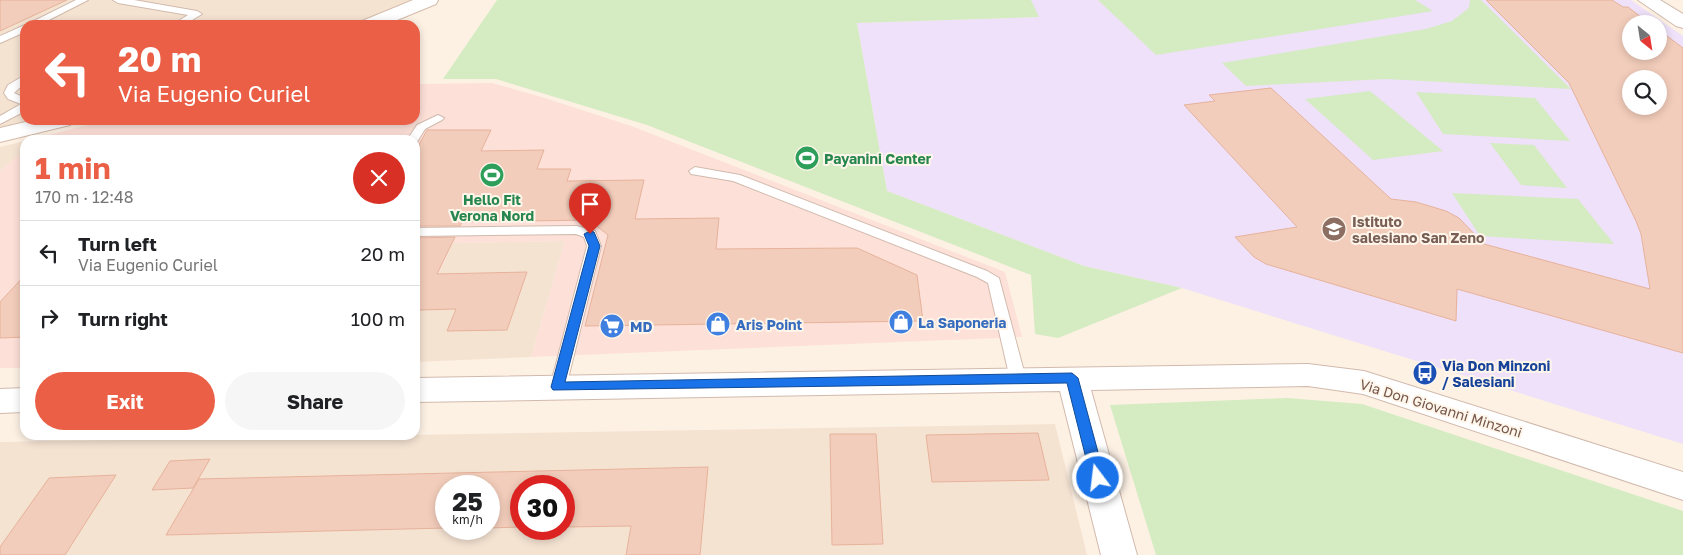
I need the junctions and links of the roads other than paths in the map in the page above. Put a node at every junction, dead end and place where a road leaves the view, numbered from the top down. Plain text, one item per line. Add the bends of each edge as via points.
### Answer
1 (83, 0) edge
2 (118, 0) edge
3 (429, 0) edge
4 (1648, 0) edge
5 (41, 20) edge
6 (186, 20) edge
7 (381, 20) edge
8 (1683, 22) edge
9 (20, 30) edge
10 (0, 40) edge
11 (20, 81) edge
12 (20, 101) edge
13 (20, 107) edge
14 (438, 118) dead end
15 (0, 121) edge
16 (43, 125) edge
17 (416, 135) edge
18 (0, 136) edge
19 (695, 171) dead end
20 (420, 232) edge
21 (1072, 378) junction
22 (1018, 379) junction
23 (558, 387) junction
24 (420, 390) edge
25 (20, 400) edge
26 (0, 401) edge
27 (1683, 486) edge
28 (1119, 555) edge

1 - 5 lane
2 - 6 lane via 197,14
3 - 7 street
4 - 8 street
9 - 10 lane
11 - 12 lane via 9,93
13 - 15 lane
14 - 17 lane via 421,127
16 - 18 street
19 - 22 lane via 736,178 988,277 994,281
20 - 23 lane via 577,230 590,234 594,246
21 - 22 street, Via Don Giovanni Minzoni
21 - 27 street, Via Don Giovanni Minzoni via 1308,375 1364,382
21 - 28 street
22 - 23 street, Via Don Giovanni Minzoni
23 - 24 street, Via Don Giovanni Minzoni
25 - 26 street

